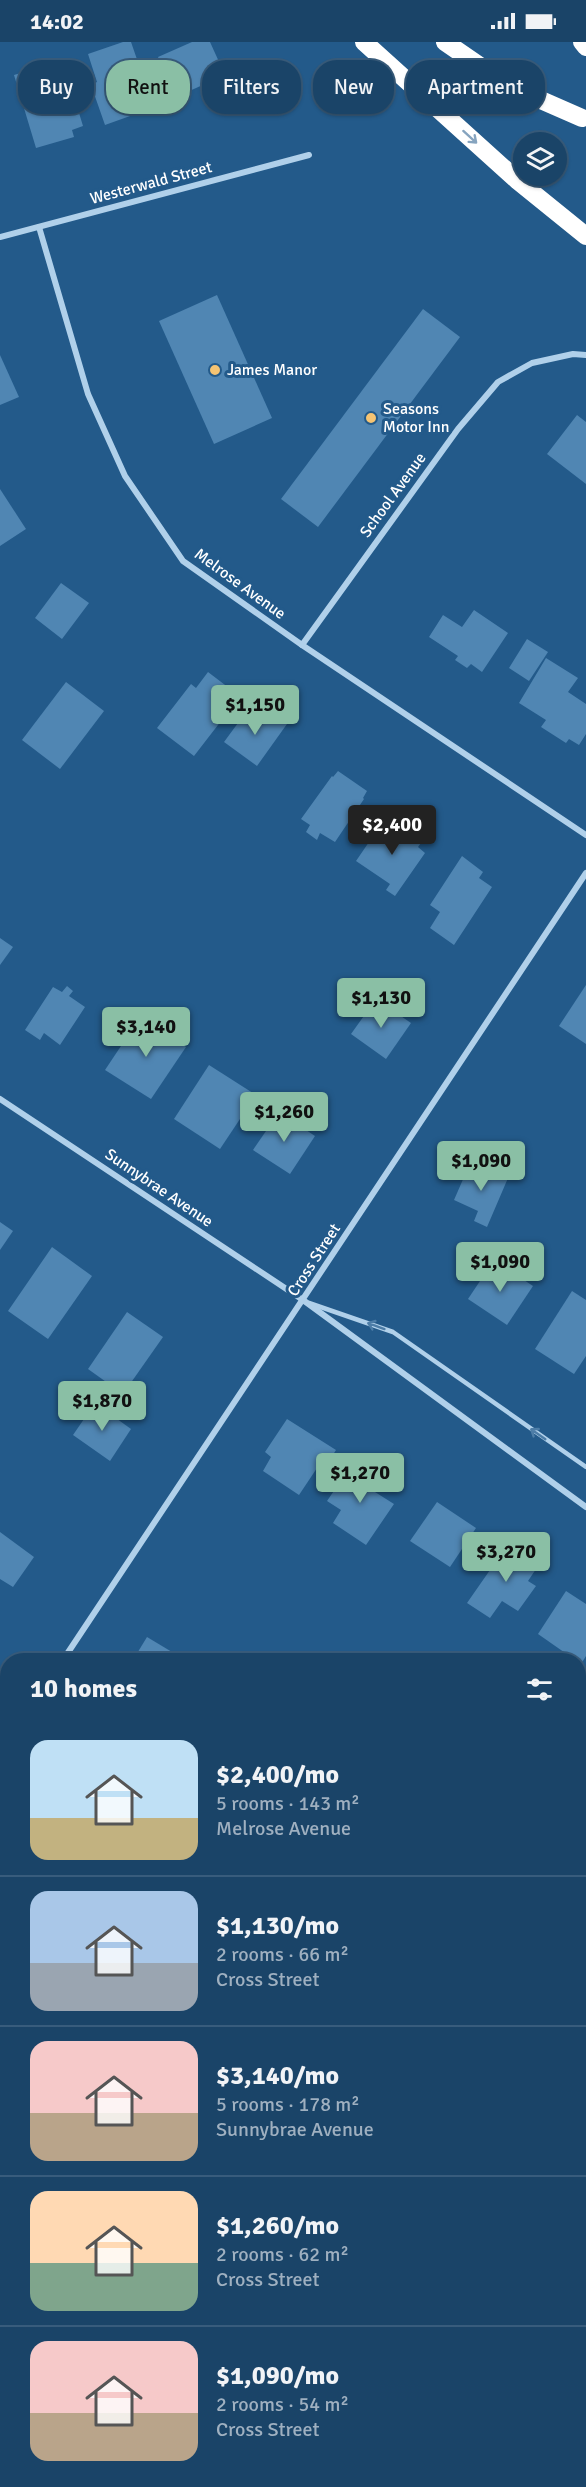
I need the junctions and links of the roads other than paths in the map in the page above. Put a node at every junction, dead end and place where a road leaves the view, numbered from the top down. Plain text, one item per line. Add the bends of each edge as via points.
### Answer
1 (364, 42) edge
2 (445, 42) edge
3 (582, 42) edge
4 (586, 47) edge
5 (582, 118) dead end
6 (309, 155) dead end
7 (39, 227) junction
8 (586, 236) edge
9 (0, 237) edge
10 (586, 355) edge
11 (302, 645) junction
12 (586, 835) edge
13 (586, 873) edge
14 (0, 1099) edge
15 (303, 1300) junction
16 (586, 1467) edge
17 (586, 1507) edge
18 (68, 1653) edge

1 -> 8 highway via 518,181
2 - 5 highway via 509,86
3 - 4 highway
6 - 7 street, Westerwald Street
7 - 9 street, Westerwald Street
7 - 11 street, Melrose Avenue via 88,394 125,476 183,561
10 - 11 street, School Avenue via 532,363 498,382 458,429
11 - 12 street, Melrose Avenue
13 - 15 street, Cross Street
14 - 15 street, Sunnybrae Avenue
16 -> 15 lane, Sunnybrae Avenue via 393,1332
15 - 17 street, Sunnybrae Avenue
15 - 18 street, Cross Street

